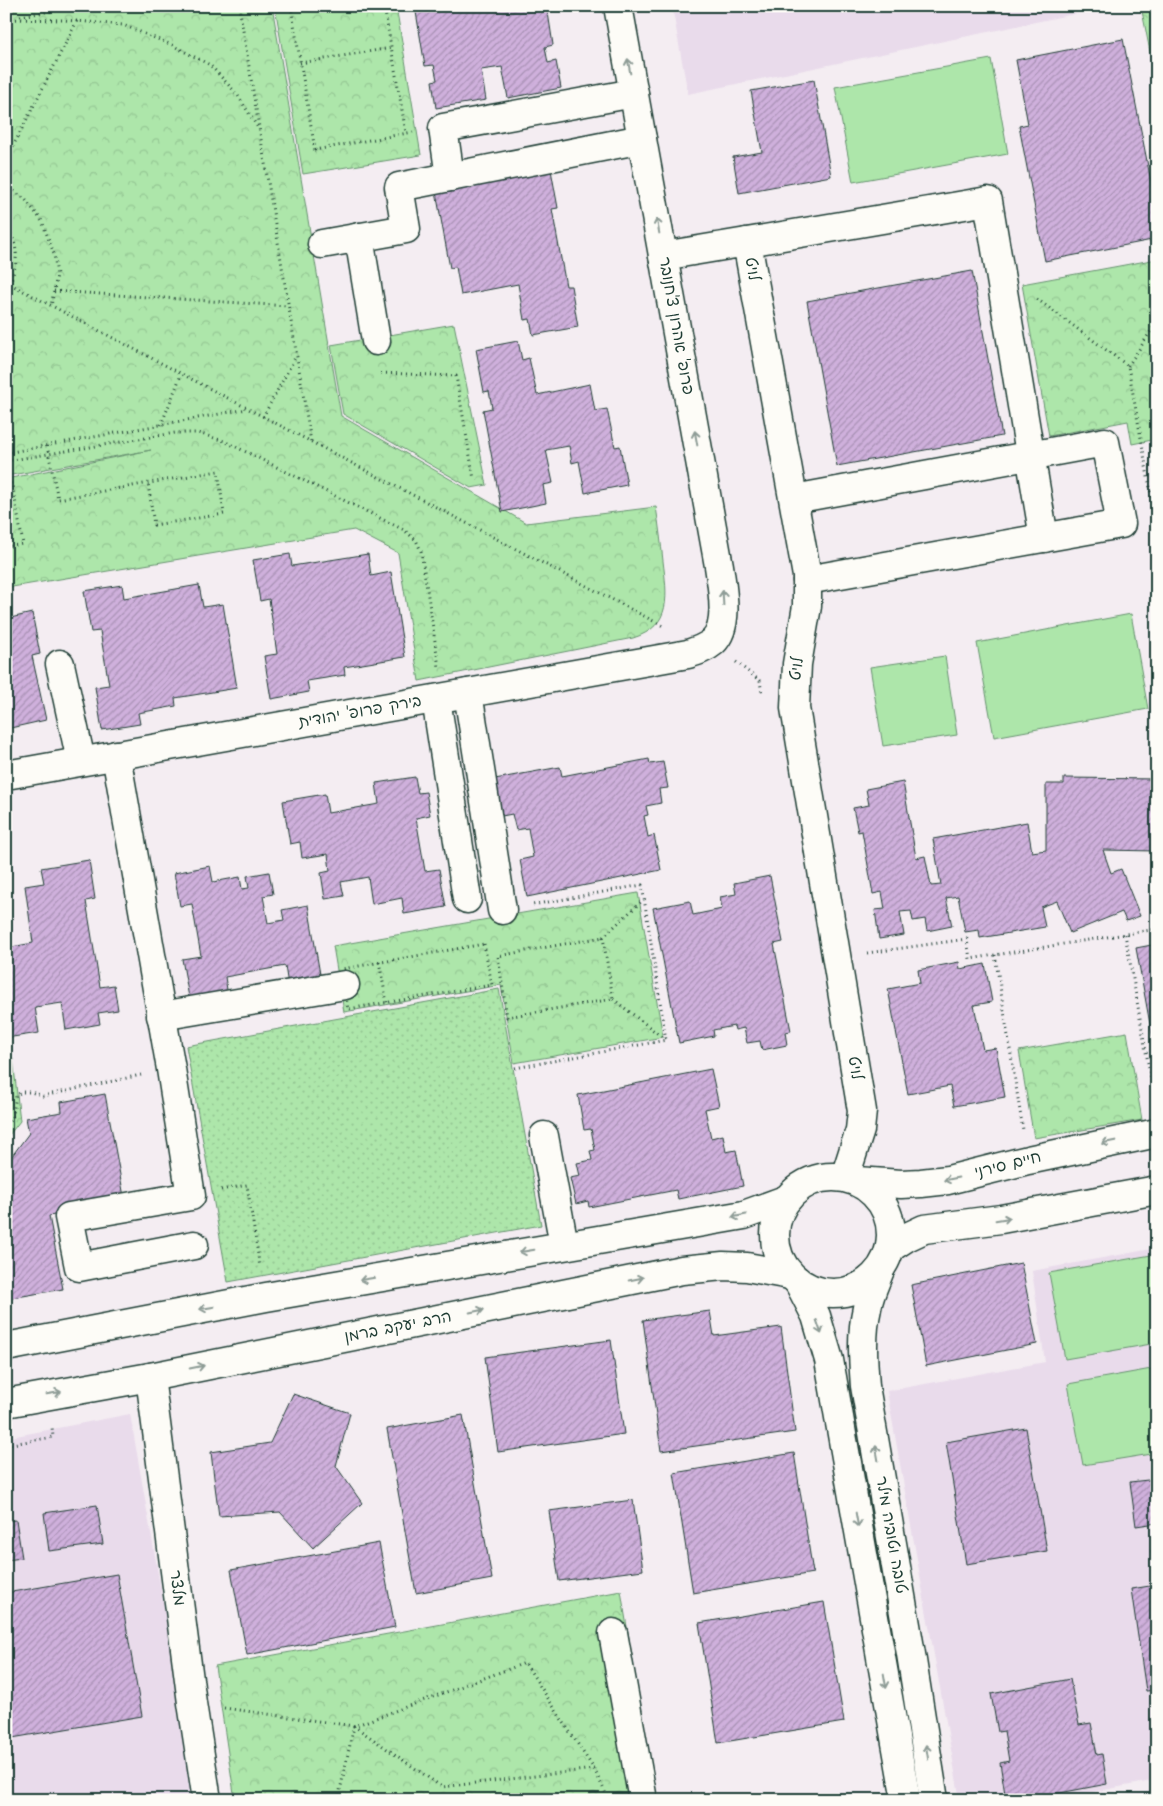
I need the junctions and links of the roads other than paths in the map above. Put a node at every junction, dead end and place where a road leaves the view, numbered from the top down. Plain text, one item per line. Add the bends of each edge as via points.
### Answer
1 (618, 6) edge
2 (634, 93) junction
3 (642, 139) junction
4 (450, 177) junction
5 (359, 237) junction
6 (746, 242) junction
7 (322, 244) dead end
8 (663, 256) junction
9 (376, 341) road end
10 (1030, 456) junction
11 (794, 499) junction
12 (1044, 538) junction
13 (807, 580) junction
14 (708, 646) joint
15 (60, 664) dead end
16 (449, 696) junction
17 (116, 755) junction
18 (81, 761) junction
19 (6, 775) edge
20 (467, 900) dead end
21 (502, 910) road end
22 (344, 985) road end
23 (162, 1016) junction
24 (1157, 1133) edge
25 (544, 1136) dead end
26 (851, 1179) junction
27 (1157, 1190) edge
28 (786, 1200) junction
29 (194, 1245) dead end
30 (564, 1245) junction
31 (885, 1259) junction
32 (794, 1279) junction
33 (6, 1347) edge
34 (150, 1376) junction
35 (6, 1403) edge
36 (613, 1633) dead end
37 (933, 1796) edge
38 (900, 1799) edge
39 (207, 1800) edge
40 (643, 1800) edge

2 -> 1 street, פרופ' אהרון צ'חנובר
2 - 3 street, פרופ' אהרון צ'חנובר
2 - 4 street via 443,128
3 - 4 street
8 -> 3 street, פרופ' אהרון צ'חנובר
4 - 5 street via 399,187 406,229
5 - 7 street
5 - 9 street
6 - 8 street, לויט
6 - 10 street via 988,201
6 - 11 street, לויט
14 -> 8 street, פרופ' אהרון צ'חנובר via 721,630 724,601
10 - 11 street
10 - 12 street
10 - 12 street via 1105,442 1121,524
11 - 13 street, לויט
12 - 13 street
13 - 26 street, לויט via 795,708 862,1111
14 - 16 street, בירק פרופ' יהודית via 688,654
15 - 18 street
16 - 17 street, בירק פרופ' יהודית
16 - 20 street
16 - 21 street
17 - 18 street, בירק פרופ' יהודית
17 - 23 street
18 - 19 street, בירק פרופ' יהודית
22 - 23 street
23 - 29 street via 190,1196 69,1217 79,1267
24 -> 26 street, חיים סירני via 922,1184
25 - 30 street
26 - 28 street via 818,1178 794,1191
26 - 31 street via 869,1188 885,1209 892,1235
31 -> 27 street via 907,1237 924,1229 1001,1219
28 -> 30 street via 744,1215
28 - 32 street via 774,1230 781,1262
30 -> 33 street
31 - 32 street via 868,1282 855,1290 824,1293 811,1290
37 -> 31 street, טובה וטוביה מילר via 865,1386 863,1354 867,1307
34 -> 32 street, הרב יעקב ברמן via 682,1270 747,1267
32 -> 38 street, טובה וטוביה מילר via 816,1316 829,1360
35 -> 34 street, הרב יעקב ברמן
34 - 39 street, מלצר
36 - 40 street
37 - 38 street

